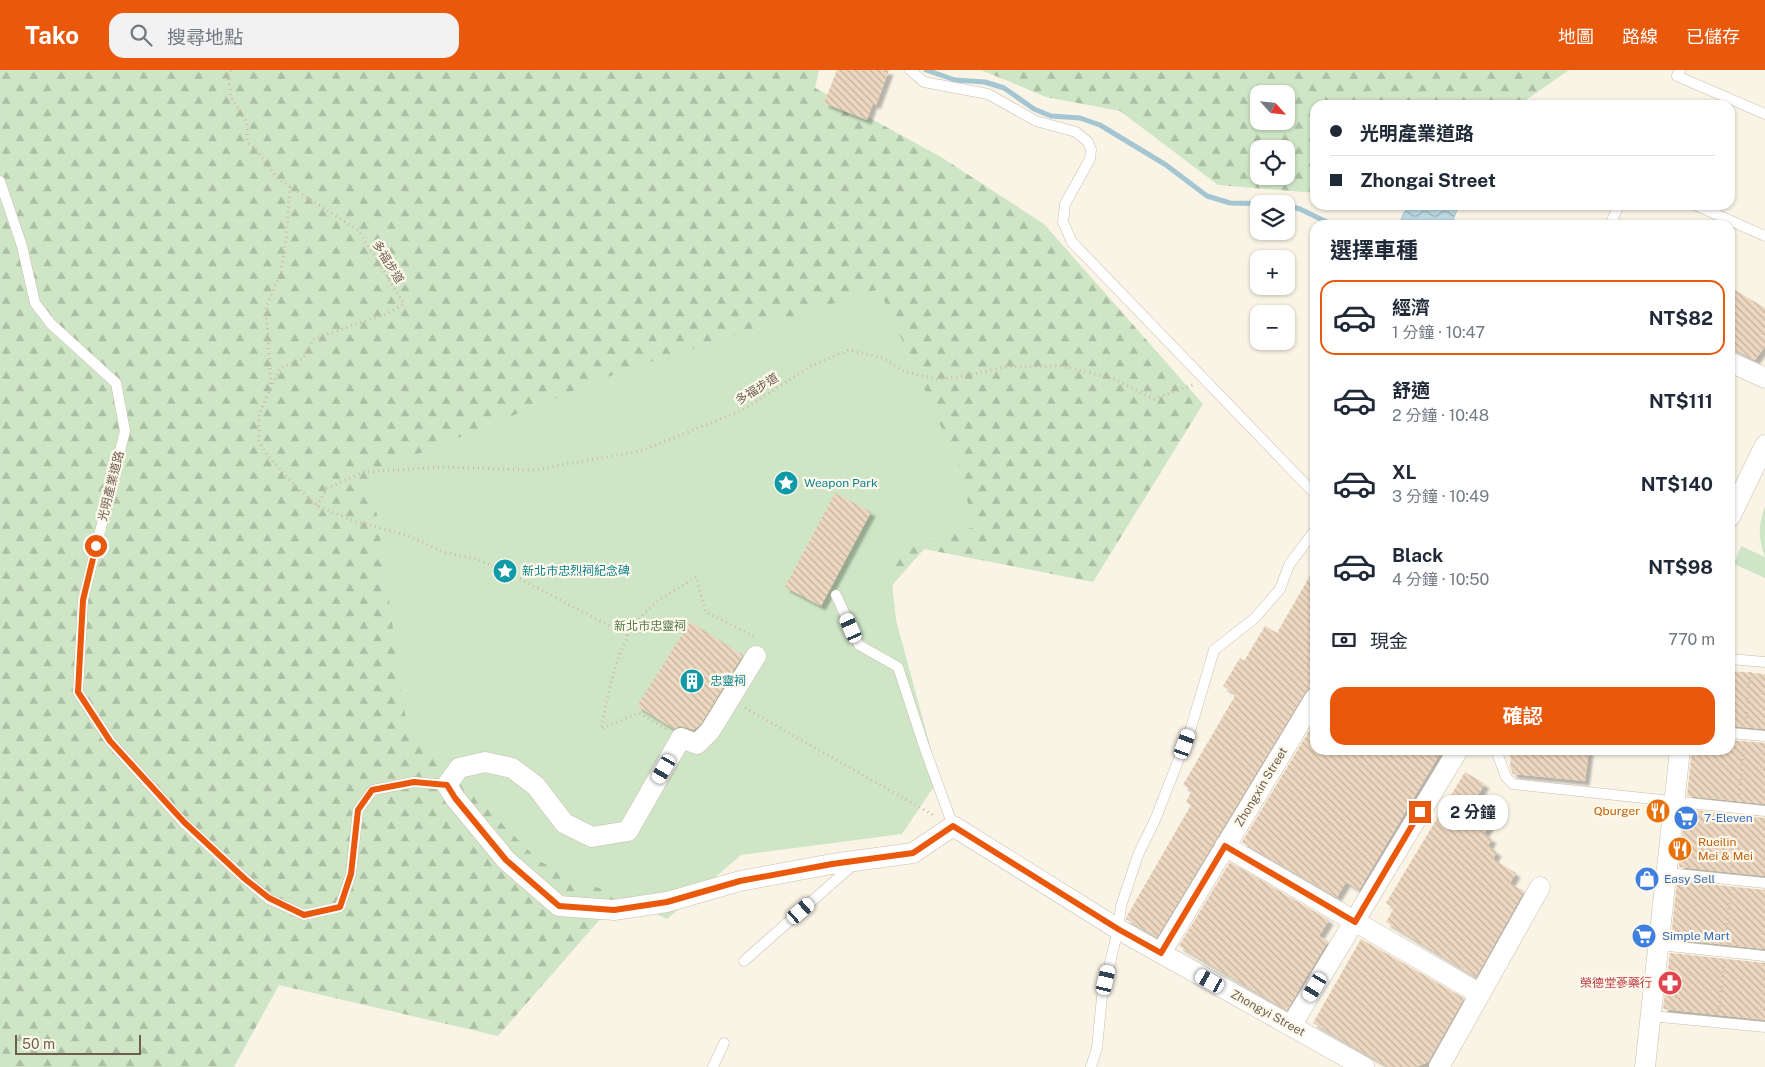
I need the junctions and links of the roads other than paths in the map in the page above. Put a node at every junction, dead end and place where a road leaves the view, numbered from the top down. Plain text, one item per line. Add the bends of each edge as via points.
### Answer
1 (910, 70) edge
2 (1679, 73) edge
3 (1765, 114) edge
4 (0, 181) edge
5 (1705, 210) edge
6 (1728, 220) edge
7 (1735, 223) edge
8 (1765, 236) edge
9 (1735, 364) edge
10 (1765, 378) edge
11 (1765, 445) edge
12 (1310, 489) edge
13 (1735, 507) edge
14 (1310, 537) edge
15 (836, 595) dead end
16 (756, 656) road end
17 (1735, 659) edge
18 (1765, 662) edge
19 (1310, 706) edge
20 (1735, 734) edge
21 (1765, 736) edge
22 (1455, 755) edge
23 (1498, 755) edge
24 (1679, 755) edge
25 (447, 785) junction
26 (1674, 802) junction
27 (1765, 811) edge
28 (953, 826) junction
29 (1225, 846) junction
30 (858, 861) junction
31 (1667, 873) junction
32 (1765, 882) edge
33 (1540, 887) dead end
34 (1355, 922) junction
35 (1118, 929) junction
36 (1659, 945) junction
37 (1161, 953) junction
38 (1765, 956) edge
39 (744, 961) dead end
40 (1480, 994) junction
41 (1651, 1016) junction
42 (1291, 1026) junction
43 (1765, 1027) edge
44 (724, 1043) dead end
45 (713, 1067) edge
46 (1091, 1067) edge
47 (1364, 1067) edge
48 (1438, 1067) edge
49 (1645, 1067) edge

1 - 12 lane via 924,82 988,94 1036,121 1076,132 1088,142 1090,159 1065,204 1063,222 1072,242
2 - 3 lane
4 - 25 lane, 光明產業道路 via 22,246 35,303 51,324 116,383 125,431 85,591 78,692 110,741 184,822 245,879 269,898 304,915 340,907 351,874 358,810 372,790 414,782
5 - 6 lane
7 - 8 lane
9 - 10 street
11 - 13 street
14 - 35 lane via 1289,565 1280,588 1255,618 1214,650 1179,761 1138,856 1121,906
15 - 28 lane via 859,645 898,667
16 - 25 street via 710,731 697,744 681,738 628,831 592,837 564,823 536,786 512,768 485,762 458,768
17 - 18 lane
19 - 29 street, Zhongxin Street
20 - 21 lane
22 - 34 street
23 - 26 lane via 1512,784
24 - 26 street
25 - 30 street via 506,860 559,906 614,910 667,902 740,881
26 - 27 lane
26 - 31 street
28 - 30 street via 913,853
28 - 35 street, Zhongyi Street
29 - 34 street
29 - 37 street, Zhongxin Street
30 - 39 lane
31 - 32 lane
31 - 36 street
33 - 40 street
34 - 40 street
34 - 42 street
35 - 37 street, Zhongyi Street
35 - 46 lane via 1102,997 1097,1048
36 - 38 lane
36 - 41 street
37 - 42 street, Zhongyi Street
40 - 48 street
41 - 43 lane
41 - 49 street
42 - 47 street, Zhongyi Street
44 - 45 lane

